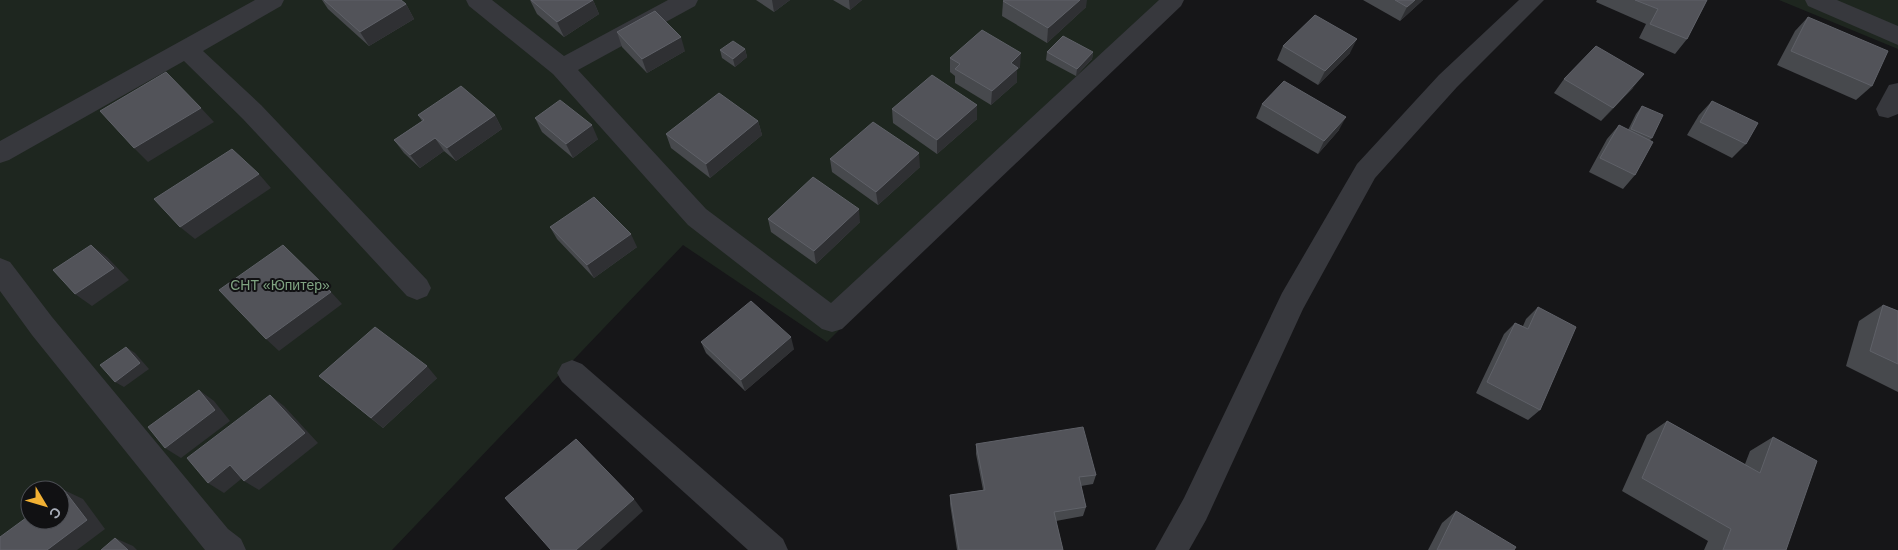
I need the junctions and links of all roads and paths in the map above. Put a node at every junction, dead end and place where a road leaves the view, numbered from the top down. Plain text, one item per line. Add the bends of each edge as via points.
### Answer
1 (273, 0) edge
2 (477, 0) edge
3 (688, 0) edge
4 (1173, 0) edge
5 (1533, 0) edge
6 (1816, 0) edge
7 (1898, 36) edge
8 (186, 49) junction
9 (562, 68) junction
10 (0, 153) edge
11 (0, 270) edge
12 (417, 288) dead end
13 (572, 374) dead end
14 (230, 550) edge
15 (772, 550) edge
16 (1171, 550) edge

1 - 8 street
2 - 9 street
3 - 9 street
4 - 9 street via 832,320 697,217
5 - 16 street via 1448,81 1366,171 1292,302 1195,509
6 - 7 street
8 - 10 street
8 - 12 street via 252,112
11 - 14 street via 48,334 217,540
13 - 15 street

